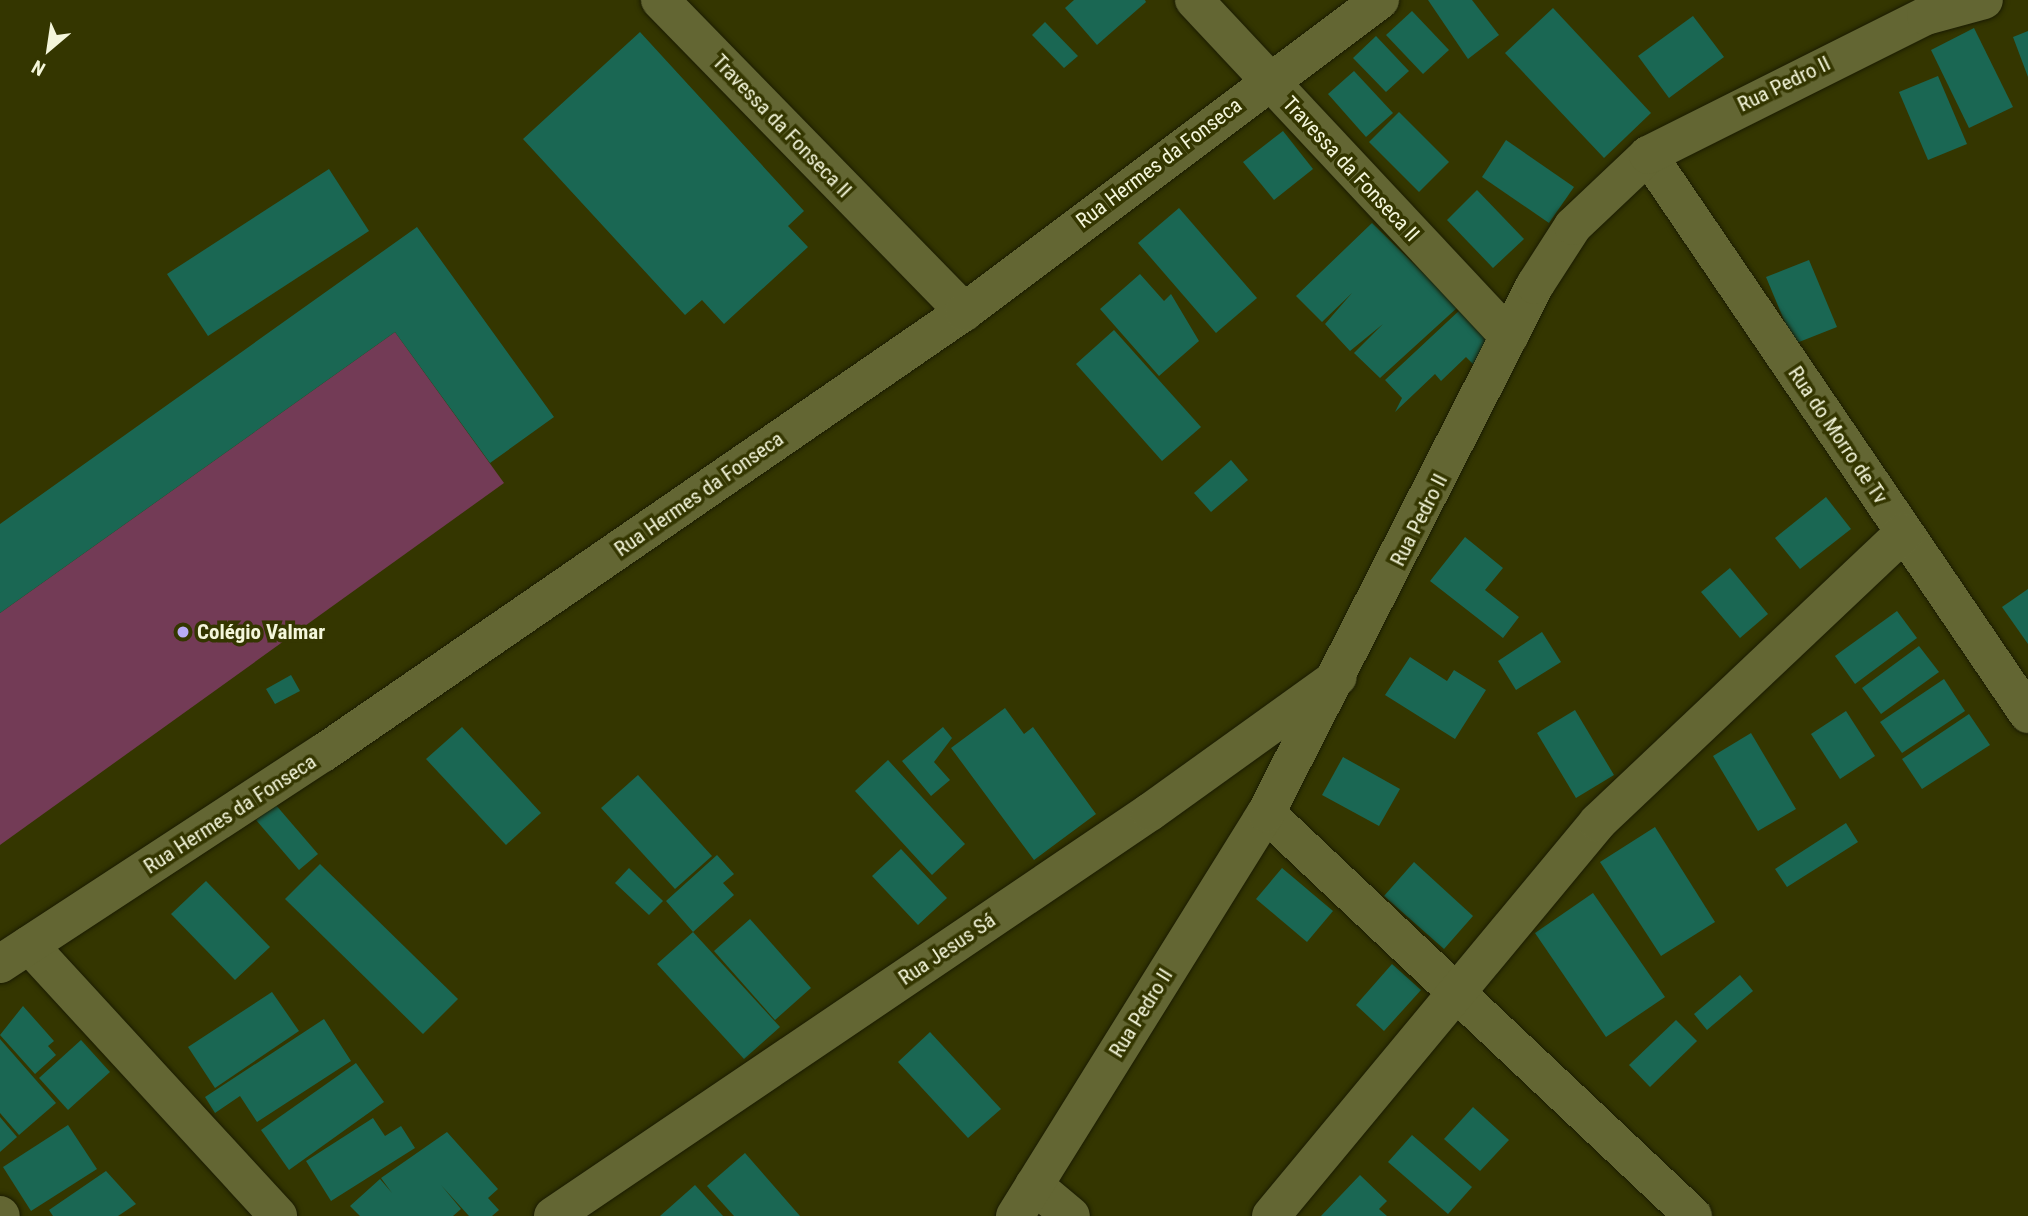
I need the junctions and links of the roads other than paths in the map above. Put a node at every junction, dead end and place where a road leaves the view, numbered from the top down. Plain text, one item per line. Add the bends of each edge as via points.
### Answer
1 (660, 0) edge
2 (1194, 0) edge
3 (1380, 0) edge
4 (1984, 0) edge
5 (1922, 8) edge
6 (1267, 80) junction
7 (1648, 155) junction
8 (964, 312) junction
9 (1509, 337) junction
10 (1904, 533) junction
11 (1338, 677) junction
12 (2028, 714) edge
13 (1266, 813) junction
14 (15, 955) edge
15 (1452, 994) junction
16 (1024, 1201) edge
17 (278, 1216) edge
18 (553, 1216) edge
19 (1072, 1216) edge
20 (1271, 1216) edge
21 (1693, 1216) edge

1 - 8 street, Travessa da Fonseca II
2 - 6 street, Travessa da Fonseca II
3 - 6 street, Rua Hermes da Fonseca
4 - 5 street, Rua Pedro II
5 - 7 street, Rua Pedro II
6 - 8 street, Rua Hermes da Fonseca
6 - 9 street, Travessa da Fonseca II
7 - 9 street, Rua Pedro II via 1573,226
7 - 10 street, Rua do Morro de Tv
8 - 14 street, Rua Hermes da Fonseca via 323,753
9 - 11 street, Rua Pedro II
10 - 12 street, Rua do Morro de Tv
10 - 15 street via 1598,822
11 - 13 street, Rua Pedro II
11 - 18 street, Rua Jesus Sá via 1150,812
13 - 15 street
13 - 16 street, Rua Pedro II
14 - 17 street
15 - 20 street
15 - 21 street
16 - 19 street

